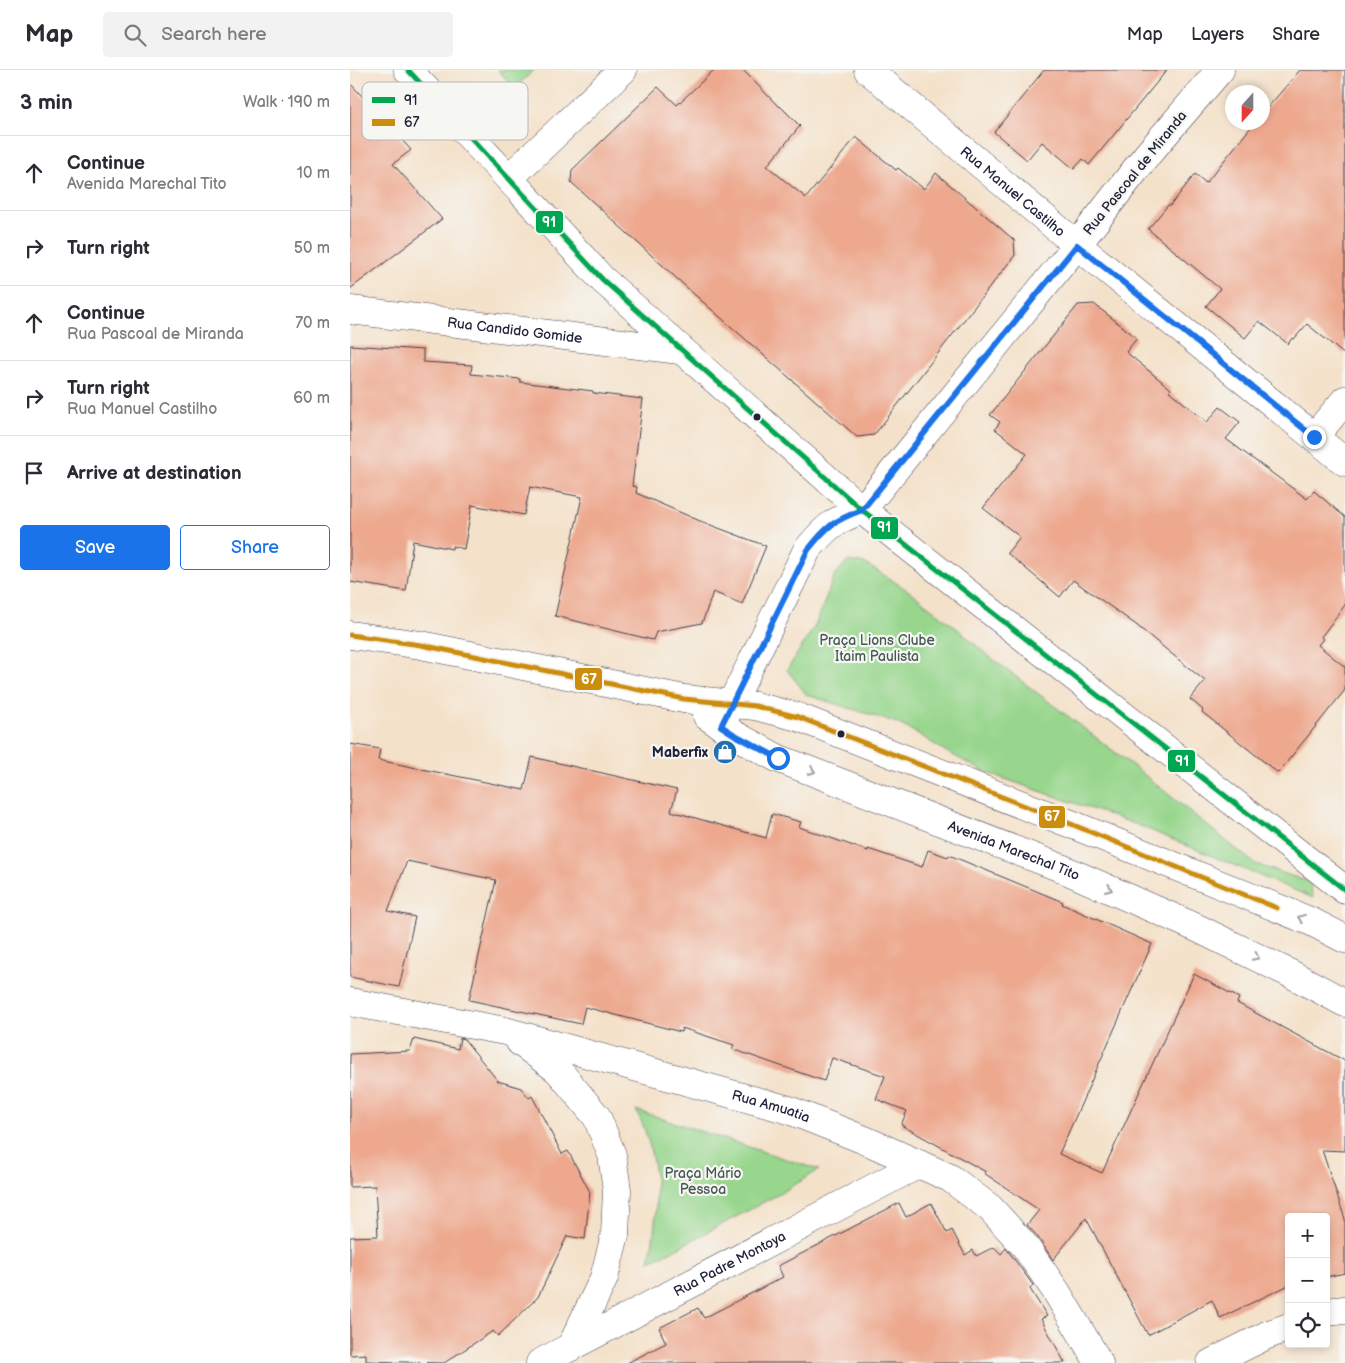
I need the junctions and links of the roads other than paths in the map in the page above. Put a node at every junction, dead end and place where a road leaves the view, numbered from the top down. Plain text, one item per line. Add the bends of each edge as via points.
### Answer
1 (408, 70) edge
2 (623, 70) edge
3 (868, 70) edge
4 (1220, 70) edge
5 (419, 82) edge
6 (473, 140) edge
7 (508, 178) junction
8 (1077, 245) junction
9 (350, 310) edge
10 (680, 350) junction
11 (1345, 400) edge
12 (1314, 437) junction
13 (1345, 462) edge
14 (862, 510) junction
15 (350, 635) edge
16 (727, 715) junction
17 (1345, 890) edge
18 (1345, 939) edge
19 (350, 1002) edge
20 (1345, 1003) edge
21 (504, 1031) junction
22 (919, 1164) junction
23 (1345, 1310) edge
24 (1330, 1312) edge
25 (1285, 1329) edge
26 (571, 1347) junction
27 (540, 1363) edge
28 (1099, 1363) edge
29 (1211, 1363) edge

1 - 5 street
2 - 7 street
3 - 8 street, Rua Manuel Castilho
4 - 8 street, Rua Pascoal de Miranda via 1147,155
6 - 7 street
7 - 10 street via 603,280
8 - 12 street, Rua Manuel Castilho
8 - 14 street, Rua Pascoal de Miranda
9 - 10 street, Rua Candido Gomide
10 - 14 street
11 - 12 street
12 - 13 street, Rua Manuel Castilho
14 - 16 street via 824,530 808,550
14 - 17 street
15 - 16 street, Avenida Marechal Tito via 421,645 684,699
18 -> 16 street via 1312,922 1072,824 806,721 755,706
16 -> 20 street, Avenida Marechal Tito via 735,735 778,758 1061,868 1249,953
19 - 21 street, Rua Amuatia
21 - 22 street, Rua Amuatia via 789,1110 868,1140
21 - 26 street via 558,1070 597,1117 612,1155 617,1190 615,1235 604,1278
22 - 26 street, Rua Padre Montoya
22 - 28 street, Rua Amuatia via 950,1178 990,1208 1024,1244
23 - 24 street
25 - 29 street
26 - 27 street, Rua Padre Montoya

